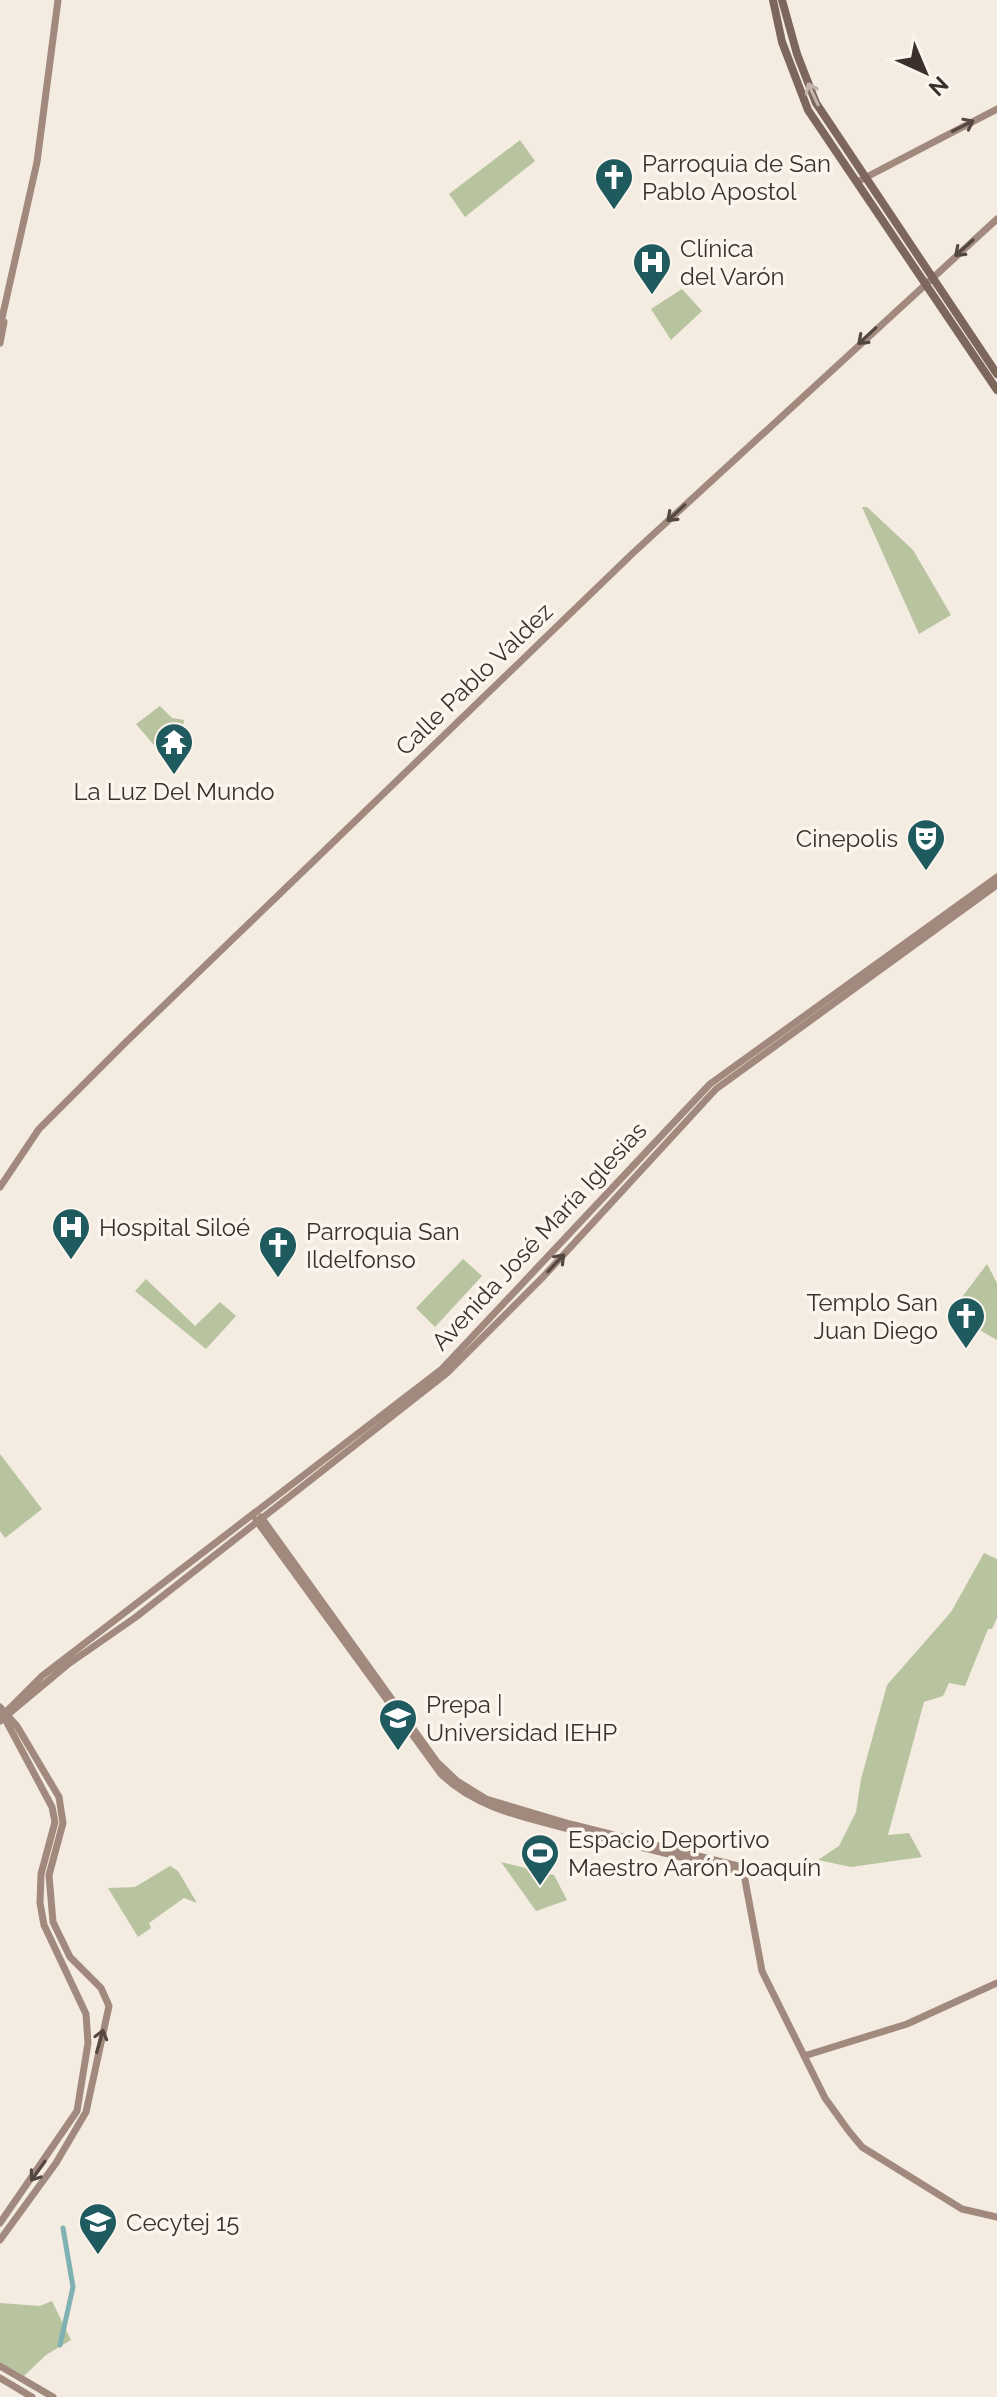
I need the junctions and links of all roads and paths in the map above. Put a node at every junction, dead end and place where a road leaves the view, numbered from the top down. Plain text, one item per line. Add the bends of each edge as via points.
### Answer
1 (58, 0) edge
2 (773, 0) edge
3 (782, 0) edge
4 (997, 109) edge
5 (861, 179) junction
6 (997, 219) edge
7 (928, 280) junction
8 (2, 326) edge
9 (0, 343) edge
10 (997, 374) edge
11 (997, 390) edge
12 (997, 877) edge
13 (997, 885) edge
14 (941, 921) junction
15 (0, 1187) edge
16 (257, 1517) junction
17 (2, 1714) edge
18 (997, 1983) edge
19 (804, 2056) junction
20 (54, 2148) junction
21 (63, 2153) junction
22 (997, 2217) edge
23 (0, 2223) edge
24 (0, 2240) edge
25 (0, 2366) edge
26 (0, 2378) edge
27 (32, 2397) edge
28 (53, 2397) edge

1 - 8 street via 37,162
2 - 5 main road via 782,42 808,110
5 -> 3 main road via 816,103
5 -> 4 street
5 - 7 main road
6 -> 7 street, Calle Pablo Valdez
7 - 10 main road
7 - 11 main road
7 -> 15 street, Calle Pablo Valdez via 633,553 39,1129
8 - 9 street
12 - 14 street, Avenida José María Iglesias
13 - 14 street, Avenida José María Iglesias
14 - 16 street, Avenida José María Iglesias via 710,1084 442,1369
16 - 17 street, Avenida José María Iglesias via 42,1676
16 - 19 street via 384,1700 454,1787 484,1805 522,1817 746,1870 762,1971
17 - 20 street via 48,1792 55,1822 41,1874 40,1903 44,1925 88,2024 77,2111
21 -> 17 street via 86,2112 109,2006 101,1988 70,1957 53,1922 49,1875 62,1833 62,1808 54,1788
18 - 19 street via 907,2024
19 - 22 street via 825,2098 862,2147 962,2209
20 - 21 street
20 -> 23 street
21 - 24 street
25 - 28 street
26 - 27 street

